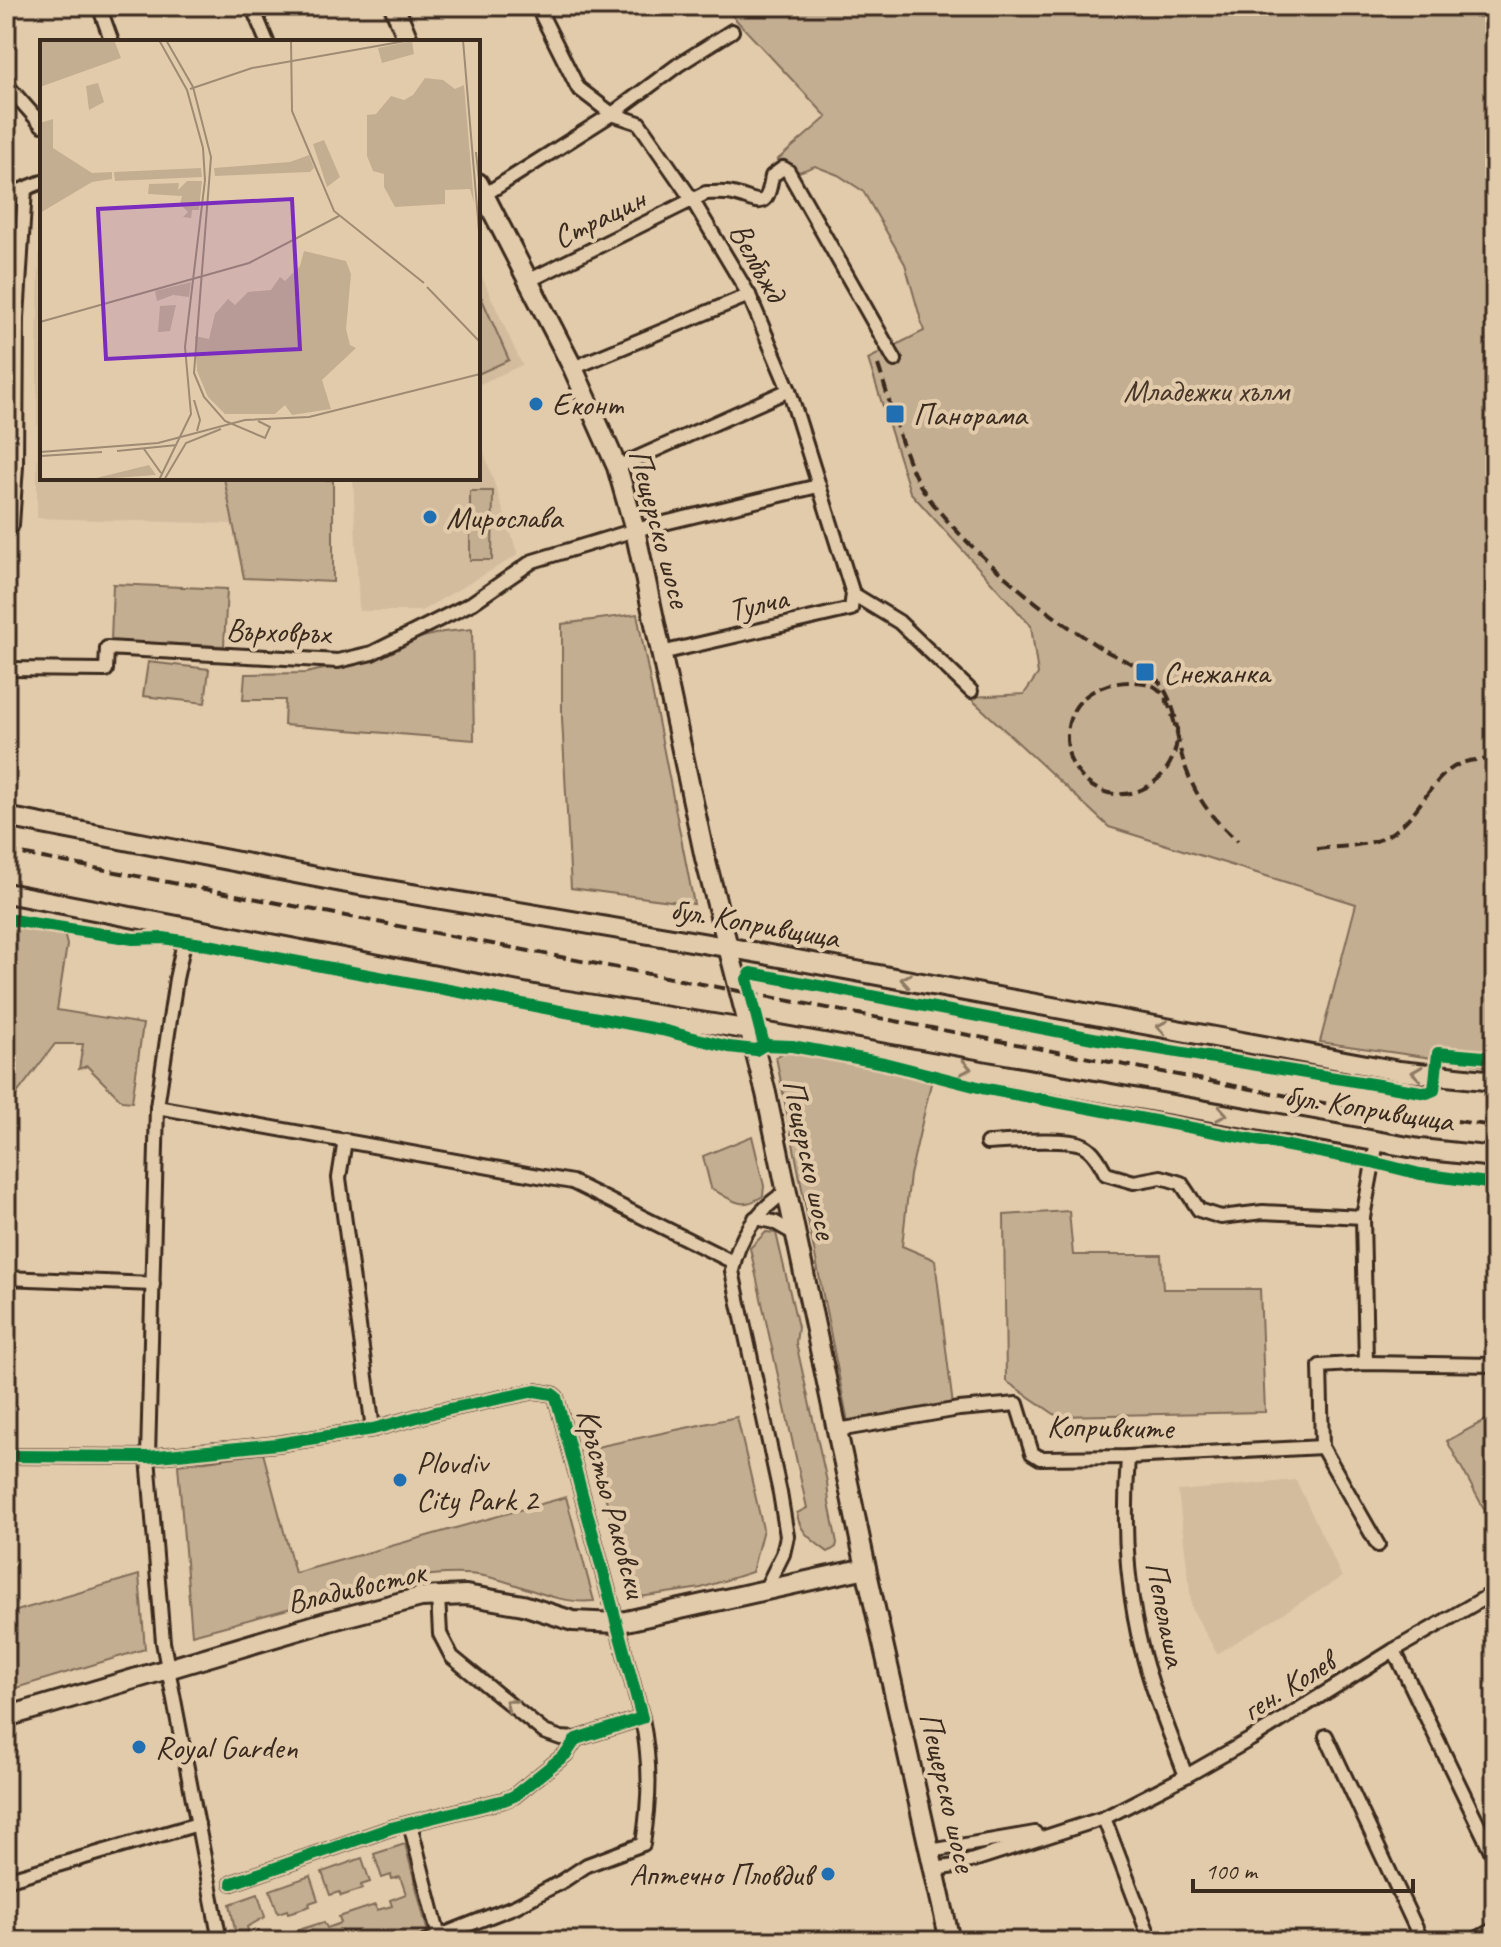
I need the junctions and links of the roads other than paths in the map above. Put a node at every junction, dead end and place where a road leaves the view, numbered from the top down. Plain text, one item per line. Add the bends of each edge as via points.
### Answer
1 (99, 6) edge
2 (252, 6) edge
3 (394, 6) edge
4 (537, 6) edge
5 (732, 31) dead end
6 (111, 40) edge
7 (266, 40) edge
8 (408, 40) edge
9 (6, 84) edge
10 (612, 114) junction
11 (40, 123) edge
12 (40, 183) edge
13 (25, 189) junction
14 (481, 189) edge
15 (6, 196) edge
16 (693, 201) junction
17 (528, 281) junction
18 (749, 295) junction
19 (895, 360) dead end
20 (573, 368) junction
21 (789, 390) junction
22 (617, 467) junction
23 (818, 486) junction
24 (635, 530) junction
25 (6, 531) edge
26 (853, 594) junction
27 (661, 653) junction
28 (6, 669) edge
29 (971, 691) dead end
30 (6, 817) edge
31 (6, 893) edge
32 (187, 928) junction
33 (726, 947) junction
34 (751, 1030) junction
35 (1495, 1081) edge
36 (157, 1107) junction
37 (345, 1140) junction
38 (1377, 1142) junction
39 (987, 1143) dead end
40 (1495, 1157) edge
41 (786, 1192) junction
42 (1363, 1217) junction
43 (755, 1218) junction
44 (795, 1234) junction
45 (733, 1262) junction
46 (6, 1278) edge
47 (153, 1284) junction
48 (1366, 1363) junction
49 (1495, 1365) edge
50 (373, 1429) junction
51 (838, 1430) junction
52 (1322, 1447) junction
53 (6, 1456) edge
54 (148, 1457) junction
55 (1128, 1457) junction
56 (1378, 1545) dead end
57 (866, 1568) junction
58 (765, 1590) junction
59 (1495, 1592) edge
60 (438, 1596) junction
61 (617, 1623) junction
62 (1394, 1650) junction
63 (168, 1671) junction
64 (6, 1717) edge
65 (642, 1718) junction
66 (1326, 1736) dead end
67 (576, 1739) junction
68 (1186, 1776) junction
69 (1104, 1818) junction
70 (198, 1824) junction
71 (410, 1824) junction
72 (1495, 1859) edge
73 (932, 1860) junction
74 (6, 1880) edge
75 (232, 1883) dead end
76 (1495, 1929) edge
77 (433, 1939) edge
78 (220, 1941) edge
79 (950, 1941) edge
80 (1151, 1941) edge
81 (1422, 1941) edge
82 (1473, 1941) edge

1 - 6 street
2 - 7 street
3 - 8 main road
4 - 10 street, Велбъжд via 578,88
5 - 10 street
9 - 11 street
10 - 14 street
10 - 16 street, Велбъжд via 639,123
12 - 13 street
13 - 15 street
13 - 25 street via 16,466 12,525
14 - 17 main road, Пещерско шосе
16 - 17 street, Страцин
16 - 18 street, Велбъжд
16 - 19 street via 706,193 730,193 764,201 772,176 783,168 788,171
17 - 20 main road, Пещерско шосе
18 - 20 street
18 - 21 street, Велбъжд
20 - 22 main road, Пещерско шосе
21 - 22 street
21 - 23 street, Велбъжд
22 - 24 main road, Пещерско шосе
23 - 24 street
23 - 26 street, Велбъжд
24 - 27 main road, Пещерско шосе
24 - 28 street, Върховръх via 533,561 472,603 372,653 338,661 107,648 106,670
26 - 27 street, Тулча via 851,609
26 - 29 street via 899,622
27 - 33 main road, Пещерско шосе
30 - 33 main road, бул. Копривщица via 347,883
31 - 32 main road, бул. Копривщица
32 - 34 main road, бул. Копривщица via 555,999
32 - 36 street
33 - 34 main road, Пещерско шосе
35 -> 33 main road, бул. Копривщица via 1399,1071
34 -> 38 main road, бул. Копривщица
34 - 41 main road, Пещерско шосе
36 - 37 street
36 - 47 street
37 - 45 street via 572,1182
37 - 50 street via 339,1178
38 - 40 main road, бул. Копривщица
38 - 42 street
39 - 42 street via 1083,1145 1106,1174 1134,1182 1161,1177 1181,1183 1199,1210 1221,1217 1263,1212
41 - 43 street
41 - 44 main road, Пещерско шосе
42 - 48 street
43 - 44 street
43 - 45 street
44 - 51 main road, Пещерско шосе
45 - 58 street via 787,1536
46 - 47 street
47 - 54 street
48 - 49 street
48 - 52 street via 1320,1366
50 - 54 street
50 - 61 street, Кръстьо Раковски via 535,1391 556,1397
51 - 55 street, Копривките via 1017,1404 1032,1453 1040,1458
51 - 57 main road, Пещерско шосе
52 - 55 street, Копривките
52 - 56 street
53 - 54 street
54 - 63 street
55 - 68 street, Пепелаша via 1124,1504 1135,1618
57 - 58 main road, Владивосток
57 - 73 main road, Пещерско шосе
58 - 61 main road, Владивосток
59 - 62 street, ген. Колев
60 - 61 main road, Владивосток via 466,1595 573,1621
60 - 63 main road, Владивосток via 329,1621
67 -> 60 street via 544,1732 452,1657 440,1634
61 - 65 street, Кръстьо Раковски
62 - 68 street, ген. Колев
62 - 72 street
63 - 64 main road, Владивосток
63 - 70 street
65 - 67 street
65 - 77 street, Кръстьо Раковски via 650,1771 643,1844 587,1865 516,1906
66 - 81 street
67 - 71 street via 566,1754 514,1796
68 - 69 street, ген. Колев
69 - 73 street, ген. Колев via 955,1866
69 - 80 street
70 - 74 street
70 - 78 street
71 - 75 street
71 - 77 street
73 - 79 main road, Пещерско шосе
76 - 82 street

